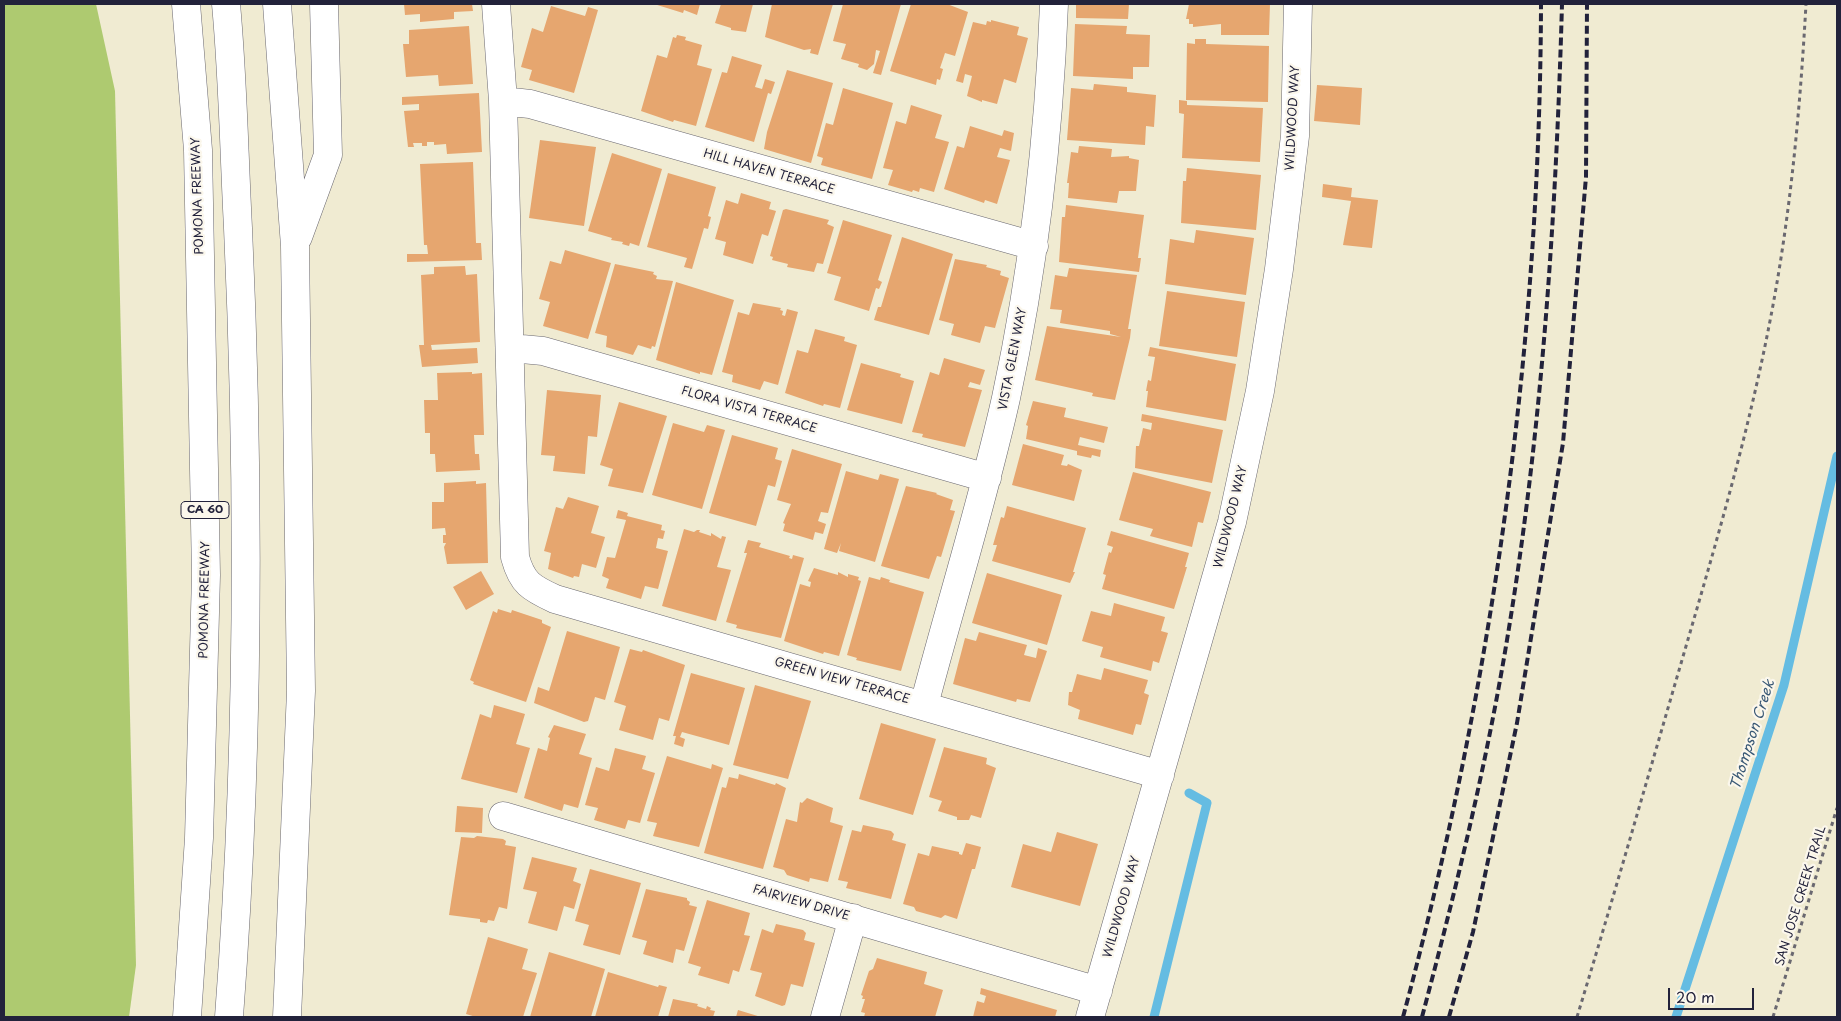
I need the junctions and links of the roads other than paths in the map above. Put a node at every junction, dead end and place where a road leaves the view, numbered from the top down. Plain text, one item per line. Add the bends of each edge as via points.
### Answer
1 (186, 4) edge
2 (226, 4) edge
3 (277, 4) edge
4 (324, 4) edge
5 (496, 4) edge
6 (1050, 4) edge
7 (1054, 4) edge
8 (1298, 4) edge
9 (503, 101) junction
10 (294, 246) junction
11 (1034, 246) junction
12 (511, 348) junction
13 (987, 478) junction
14 (924, 705) junction
15 (1160, 775) junction
16 (503, 816) dead end
17 (853, 918) junction
18 (1098, 991) junction
19 (187, 1017) edge
20 (229, 1017) edge
21 (287, 1017) edge
22 (825, 1017) edge
23 (1090, 1017) edge

1 - 19 main road, POMONA FREEWAY / CA 60 via 198,150 206,574 199,838
2 - 20 main road via 242,322 247,589 238,896
3 - 10 main road
4 - 10 main road via 328,155
5 - 9 main road
6 - 7 main road
7 - 11 main road, VISTA GLEN WAY via 1049,99
8 - 15 main road, WILDWOOD WAY via 1295,136 1260,392 1232,522
9 - 11 main road, HILL HAVEN TERRACE via 530,104
9 - 12 main road
10 - 21 main road via 300,691
11 - 13 main road, VISTA GLEN WAY via 1006,397
12 - 13 main road, FLORA VISTA TERRACE via 543,351
12 - 14 main road, GREEN VIEW TERRACE via 515,557 527,584 555,599
13 - 14 main road, VISTA GLEN WAY
14 - 15 main road, GREEN VIEW TERRACE
15 - 18 main road, WILDWOOD WAY
16 - 17 main road, FAIRVIEW DRIVE
17 - 18 main road, FAIRVIEW DRIVE
17 - 22 main road
18 - 23 main road, WILDWOOD WAY

